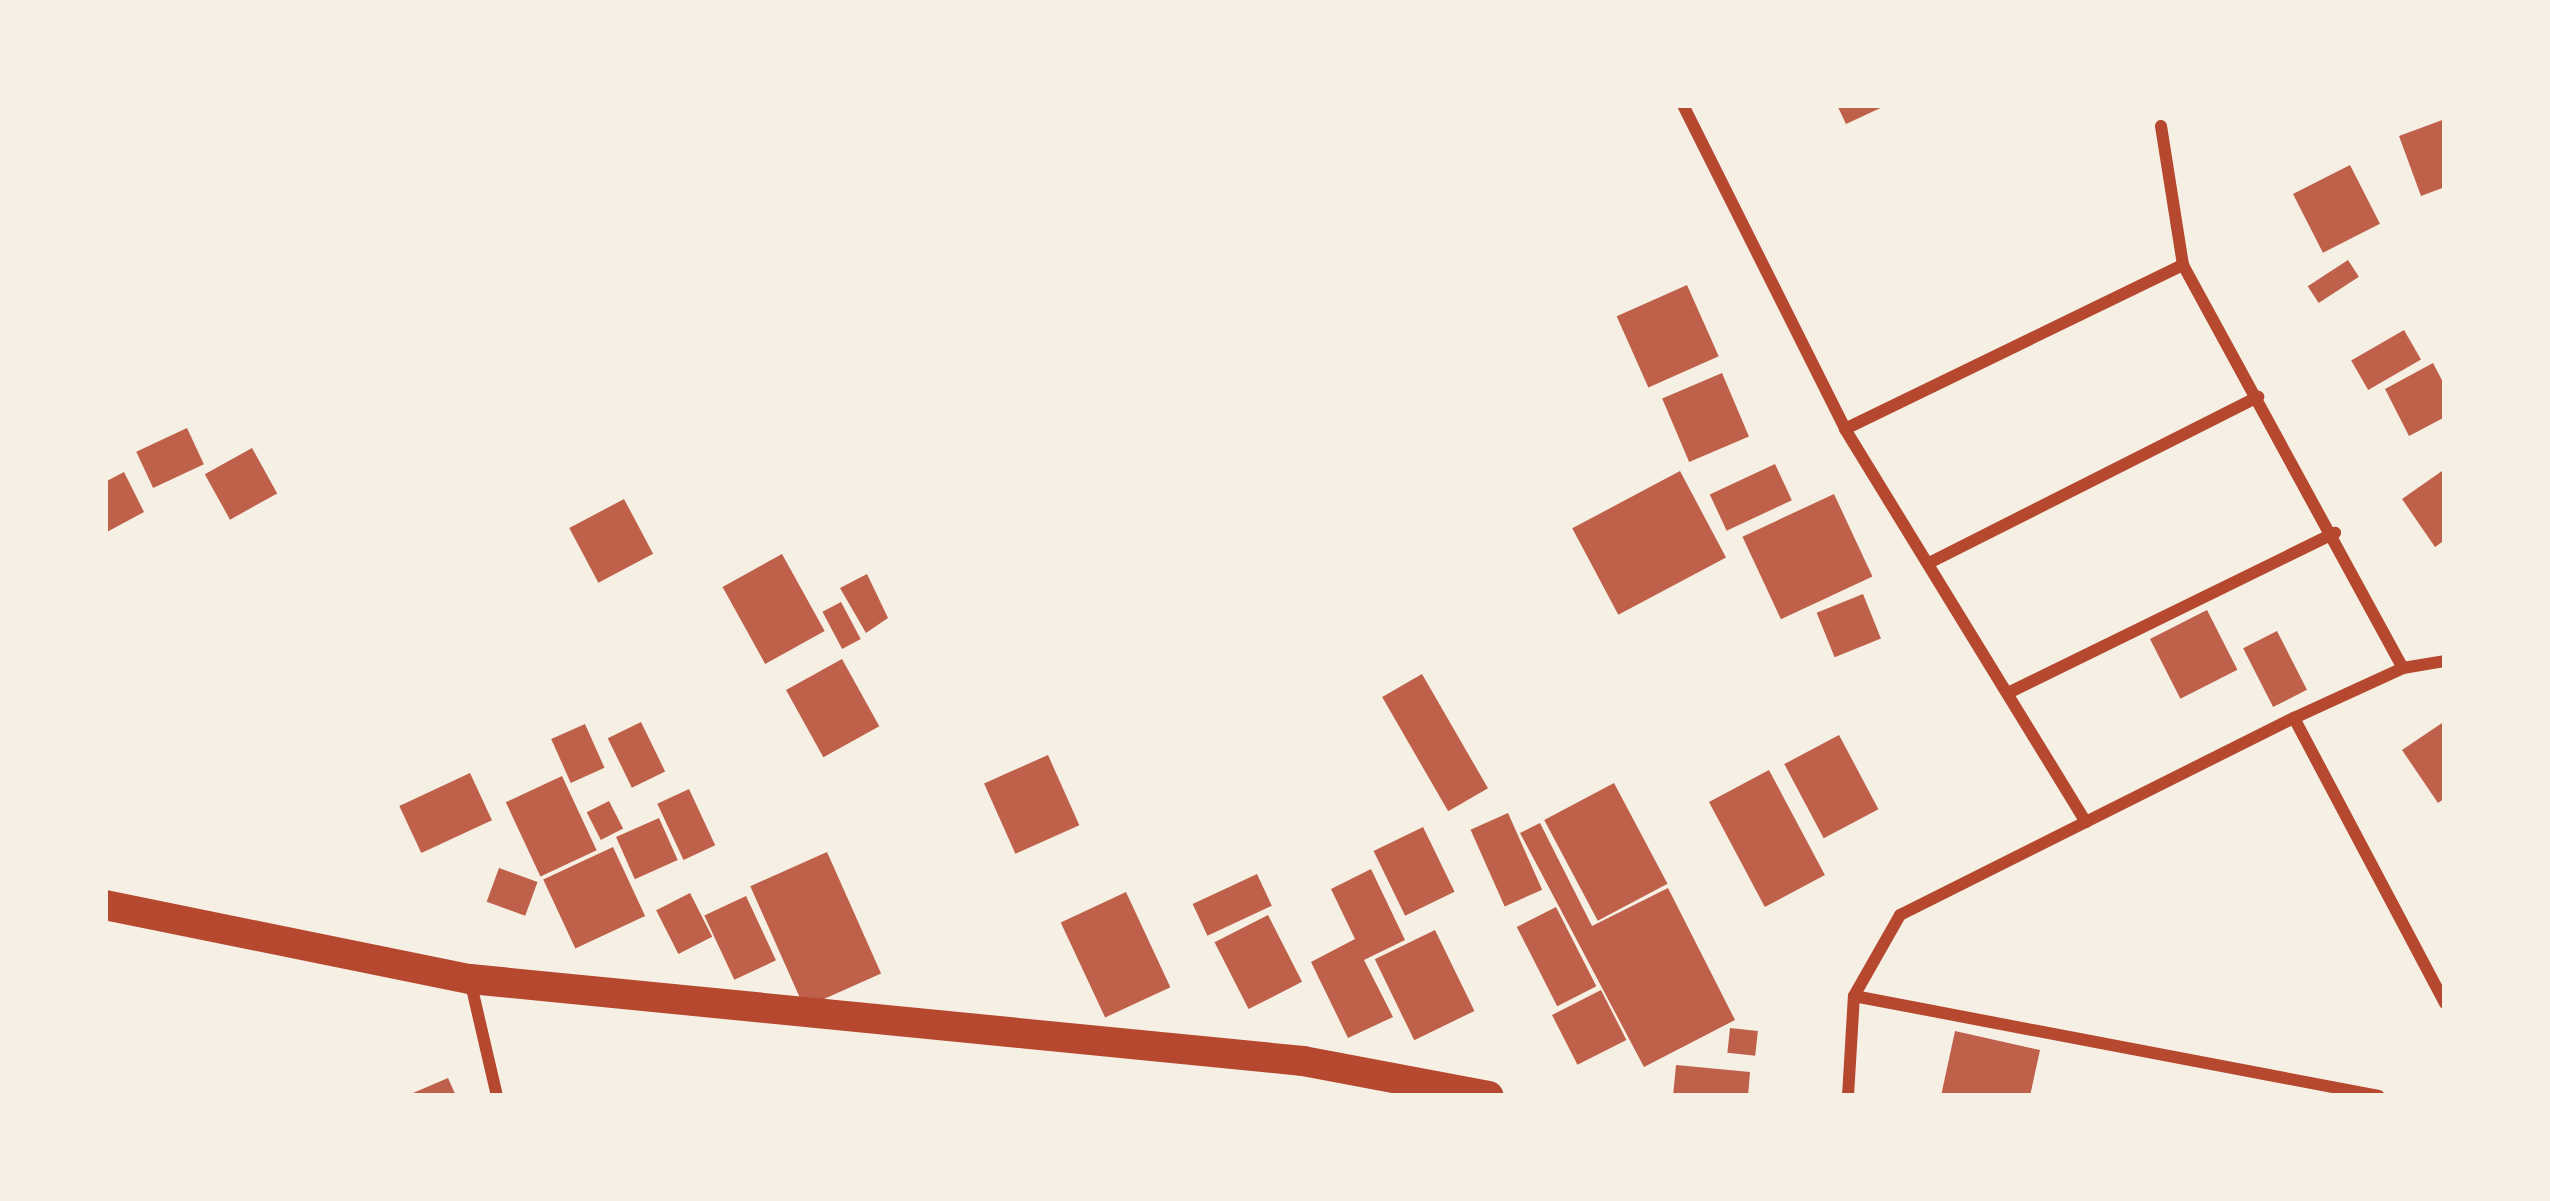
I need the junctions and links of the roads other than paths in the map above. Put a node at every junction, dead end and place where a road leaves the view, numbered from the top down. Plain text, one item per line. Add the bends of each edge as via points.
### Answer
1 (1683, 105) edge
2 (2161, 125) dead end
3 (2183, 265) junction
4 (2258, 397) junction
5 (1845, 429) junction
6 (2335, 533) junction
7 (1929, 563) junction
8 (2445, 661) edge
9 (2404, 668) junction
10 (2010, 692) junction
11 (2294, 718) junction
12 (2086, 822) junction
13 (105, 904) edge
14 (470, 979) junction
15 (1854, 996) junction
16 (2445, 1003) edge
17 (497, 1096) edge
18 (1489, 1096) edge
19 (1848, 1096) edge
20 (2379, 1096) edge

1 - 5 street
2 - 3 street
3 - 4 street
3 - 5 street
4 - 6 street
4 - 7 street
5 - 7 street
6 - 9 street
6 - 10 street
7 - 10 street
8 - 9 street
9 - 11 street
10 - 12 street
11 - 12 street
11 - 16 street
12 - 15 street via 1900,914
13 - 14 main road
14 - 17 street
14 - 18 main road via 1303,1061
15 - 19 street
15 - 20 street

